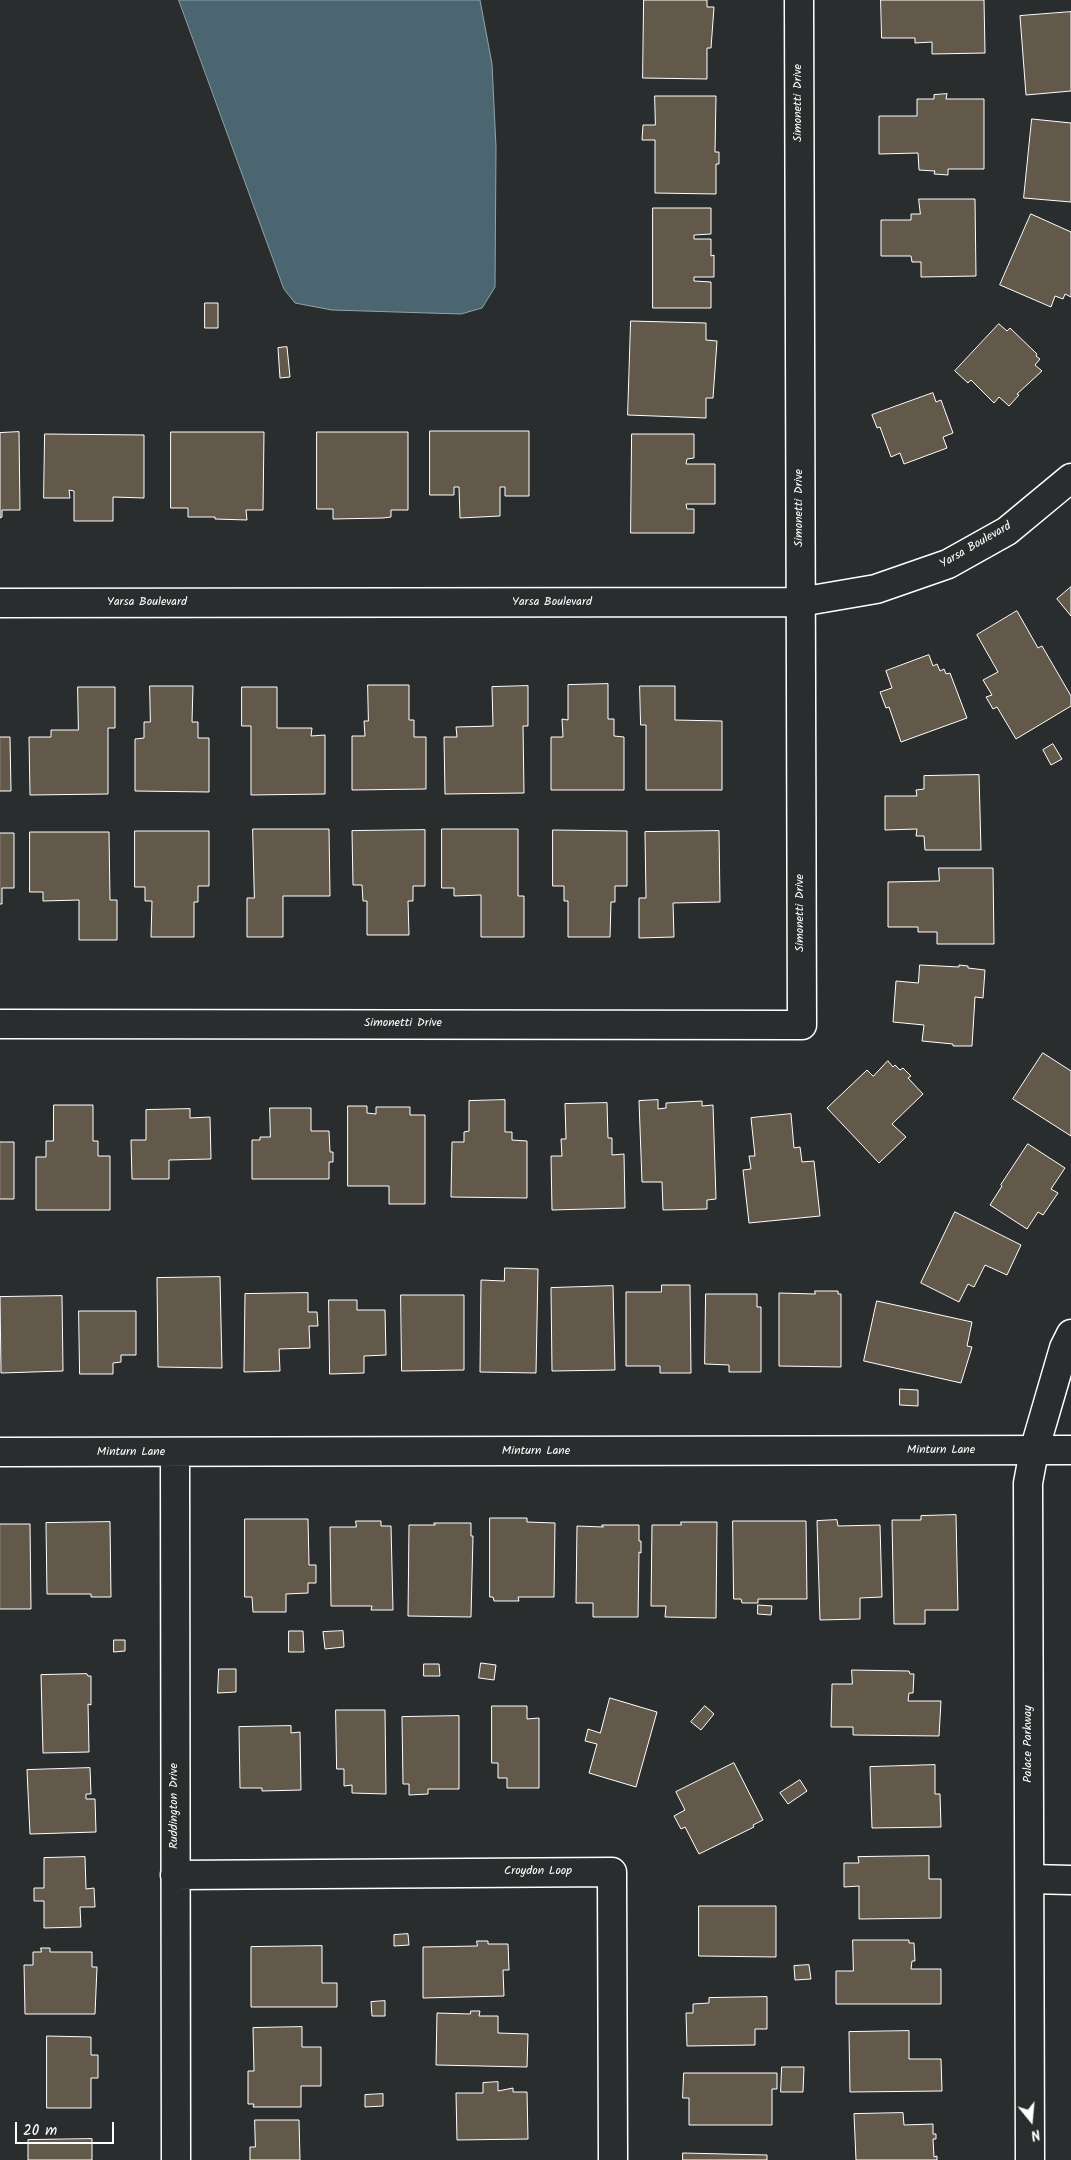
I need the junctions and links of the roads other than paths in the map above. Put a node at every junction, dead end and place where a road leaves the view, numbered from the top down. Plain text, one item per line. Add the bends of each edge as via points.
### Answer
1 (799, 0) edge
2 (1071, 478) edge
3 (800, 602) junction
4 (0, 603) edge
5 (0, 1024) edge
6 (1071, 1334) edge
7 (1071, 1450) edge
8 (1034, 1451) junction
9 (0, 1452) edge
10 (175, 1453) junction
11 (175, 1875) junction
12 (1030, 1879) junction
13 (1071, 1880) edge
14 (176, 2160) edge
15 (613, 2160) edge
16 (1030, 2160) edge

1 - 3 street, Simonetti Drive
2 - 3 street, Yarsa Boulevard via 1007,531 948,564 876,589
3 - 4 street, Yarsa Boulevard
3 - 5 street, Simonetti Drive via 802,1025
6 - 8 street, Palace Parkway
7 - 8 street, Minturn Lane
8 - 10 street, Minturn Lane
8 - 12 street, Palace Parkway via 1028,1483 1027,1537
9 - 10 street, Minturn Lane
10 - 11 street, Ruddington Drive
11 - 14 street, Ruddington Drive
11 - 15 street, Croydon Loop via 612,1872
12 - 13 street
12 - 16 street, Palace Parkway

